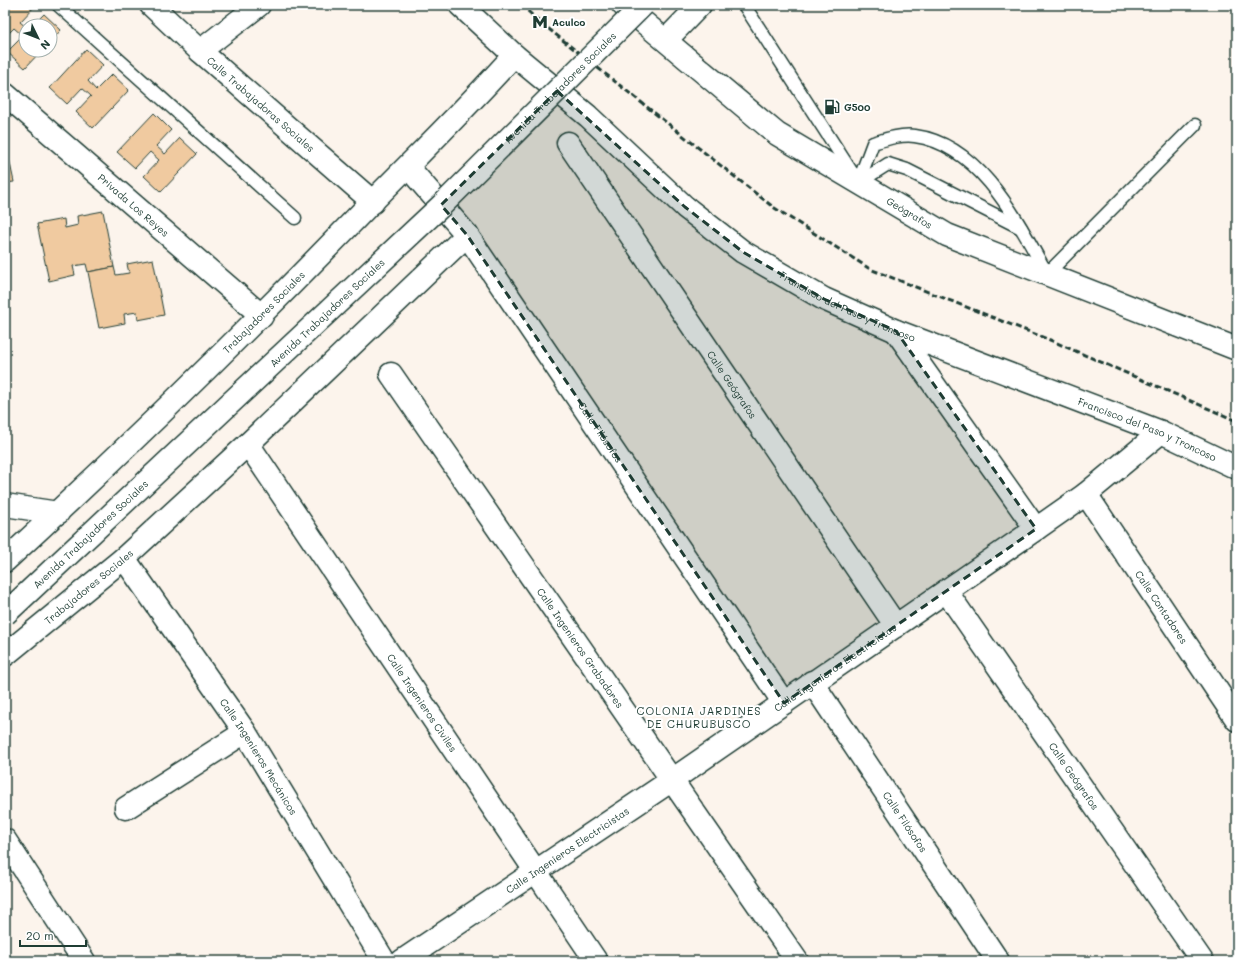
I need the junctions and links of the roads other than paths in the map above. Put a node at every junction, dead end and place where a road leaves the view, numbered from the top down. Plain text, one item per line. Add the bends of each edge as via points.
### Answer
1 (58, 5) edge
2 (151, 5) edge
3 (259, 5) edge
4 (460, 5) edge
5 (623, 5) edge
6 (643, 5) edge
7 (700, 5) edge
8 (744, 5) edge
9 (666, 40) junction
10 (200, 52) junction
11 (514, 54) junction
12 (5, 94) edge
13 (1195, 125) dead end
14 (568, 143) dead end
15 (408, 167) junction
16 (858, 183) junction
17 (373, 202) junction
18 (295, 218) dead end
19 (1022, 229) junction
20 (467, 235) junction
21 (1047, 274) junction
22 (262, 316) junction
23 (896, 331) junction
24 (1237, 349) edge
25 (391, 374) dead end
26 (1161, 432) junction
27 (248, 444) junction
28 (1237, 468) edge
29 (1086, 494) junction
30 (5, 505) edge
31 (58, 513) junction
32 (1036, 530) junction
33 (124, 558) junction
34 (5, 561) edge
35 (946, 591) junction
36 (5, 614) edge
37 (896, 626) junction
38 (5, 655) edge
39 (812, 682) junction
40 (784, 703) junction
41 (1237, 720) edge
42 (245, 732) junction
43 (672, 780) junction
44 (126, 808) dead end
45 (5, 840) edge
46 (535, 873) junction
47 (84, 961) edge
48 (384, 961) edge
49 (402, 961) edge
50 (596, 961) edge
51 (797, 961) edge
52 (998, 961) edge
53 (1202, 961) edge

1 - 18 lane
2 - 10 street, Calle Trabajadoras Sociales
3 - 10 street
4 - 11 street
5 - 9 street, Geógrafos
6 - 36 street, Avenida Trabajadores Sociales, bridge via 442,205
7 - 9 street
8 - 16 lane
9 - 16 street, Geógrafos via 777,134
10 - 17 street, Calle Trabajadoras Sociales
11 - 15 street, Trabajadores Sociales
11 - 23 street, Francisco del Paso y Troncoso via 588,116 685,207 744,252 824,299
12 - 22 street, Privada Los Reyes
13 - 21 lane
14 - 37 street, Calle Geógrafos
15 - 17 street, Trabajadores Sociales
15 - 20 street, Calle Filósofos
16 - 19 lane via 888,164 907,170
16 - 19 lane via 873,143 896,136 914,136 940,143 974,165 1001,196
16 - 21 street, Geógrafos via 947,235
17 - 22 street, Trabajadores Sociales
19 - 21 lane
20 - 27 street, Trabajadores Sociales
20 - 40 street, Calle Filósofos
21 - 24 street, Geógrafos
22 - 31 street, Trabajadores Sociales
23 - 26 street, Francisco del Paso y Troncoso
23 - 32 street
25 - 43 street, Calle Ingenieros Grabadores
26 - 28 street, Francisco del Paso y Troncoso
26 - 29 street, Calle Ingenieros Electricistas
27 - 33 street, Trabajadores Sociales
27 - 46 street, Calle Ingenieros Civiles
29 - 32 street, Calle Ingenieros Electricistas
29 - 41 street, Calle Contadores
30 - 31 street
31 - 34 street, Trabajadores Sociales
32 - 35 street, Calle Ingenieros Electricistas
33 - 38 street, Trabajadores Sociales
33 - 42 street, Calle Ingenieros Mecánicos
35 - 37 street, Calle Ingenieros Electricistas
35 - 53 street, Calle Geógrafos
37 - 39 street, Calle Ingenieros Electricistas
39 - 40 street, Calle Ingenieros Electricistas
39 - 52 street, Calle Filósofos
40 - 43 street, Calle Ingenieros Electricistas
42 - 44 street
42 - 48 street, Calle Ingenieros Mecánicos
43 - 46 street, Calle Ingenieros Electricistas
43 - 51 street, Calle Ingenieros Grabadores
45 - 47 street
46 - 49 street, Calle Ingenieros Electricistas
46 - 50 street, Calle Ingenieros Civiles

